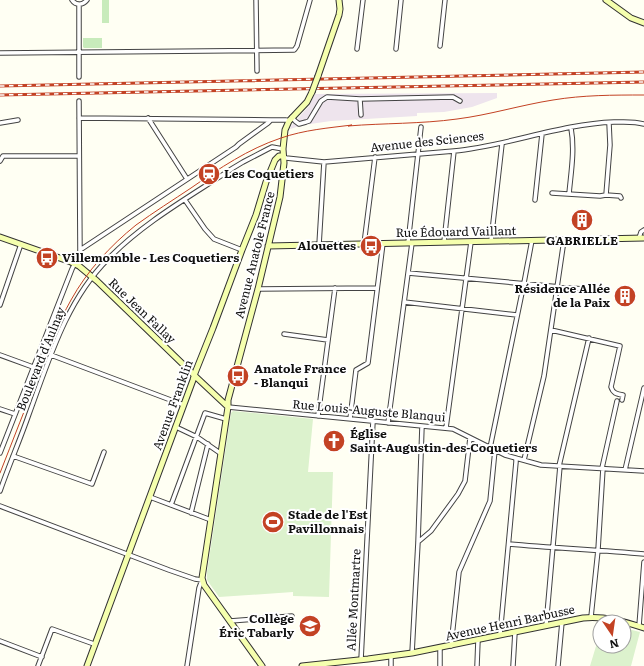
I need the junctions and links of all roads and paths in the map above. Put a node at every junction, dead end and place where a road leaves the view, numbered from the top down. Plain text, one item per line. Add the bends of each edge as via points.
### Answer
1 (72, 0) edge
2 (88, 0) edge
3 (256, 0) edge
4 (310, 0) edge
5 (339, 0) edge
6 (363, 0) edge
7 (401, 0) edge
8 (445, 0) edge
9 (606, 0) edge
10 (79, 4) junction
11 (644, 23) edge
12 (440, 46) dead end
13 (357, 49) dead end
14 (396, 49) dead end
15 (257, 50) junction
16 (80, 52) junction
17 (0, 53) edge
18 (257, 71) dead end
19 (79, 77) dead end
20 (360, 99) junction
21 (79, 100) dead end
22 (460, 101) dead end
23 (361, 115) dead end
24 (79, 118) junction
25 (148, 118) junction
26 (291, 119) junction
27 (18, 120) dead end
28 (271, 120) junction
29 (0, 123) edge
30 (609, 123) junction
31 (644, 124) edge
32 (421, 127) dead end
33 (571, 128) junction
34 (542, 134) junction
35 (502, 144) junction
36 (283, 148) junction
37 (454, 152) junction
38 (418, 154) junction
39 (79, 156) junction
40 (283, 156) junction
41 (375, 157) junction
42 (0, 161) edge
43 (324, 162) junction
44 (187, 179) junction
45 (552, 193) dead end
46 (569, 194) junction
47 (606, 195) junction
48 (620, 198) dead end
49 (185, 200) junction
50 (535, 200) dead end
51 (644, 230) edge
52 (0, 237) edge
53 (642, 238) edge
54 (532, 240) junction
55 (564, 240) junction
56 (491, 241) junction
57 (444, 242) junction
58 (471, 242) junction
59 (383, 243) junction
60 (410, 243) junction
61 (21, 244) junction
62 (364, 244) junction
63 (319, 245) junction
64 (268, 246) junction
65 (80, 250) junction
66 (242, 250) junction
67 (75, 264) junction
68 (408, 273) junction
69 (92, 277) junction
70 (466, 278) junction
71 (524, 284) junction
72 (558, 286) junction
73 (335, 288) junction
74 (377, 288) junction
75 (258, 289) junction
76 (605, 291) dead end
77 (404, 302) junction
78 (0, 306) edge
79 (462, 308) junction
80 (517, 314) junction
81 (551, 330) junction
82 (284, 334) dead end
83 (589, 338) junction
84 (328, 340) junction
85 (0, 355) edge
86 (51, 355) junction
87 (33, 367) junction
88 (194, 376) junction
89 (644, 388) edge
90 (622, 400) dead end
91 (618, 401) dead end
92 (184, 405) junction
93 (228, 407) junction
94 (0, 409) edge
95 (15, 414) junction
96 (318, 416) junction
97 (226, 419) junction
98 (350, 419) junction
99 (373, 421) junction
100 (388, 422) junction
101 (422, 426) junction
102 (176, 427) junction
103 (446, 428) junction
104 (197, 437) junction
105 (470, 438) junction
106 (208, 444) junction
107 (490, 448) junction
108 (495, 450) junction
109 (104, 452) dead end
110 (0, 453) edge
111 (220, 453) junction
112 (13, 456) junction
113 (516, 458) junction
114 (524, 460) junction
115 (559, 466) junction
116 (603, 468) junction
117 (625, 470) junction
118 (644, 471) edge
119 (0, 491) edge
120 (150, 497) junction
121 (171, 505) junction
122 (0, 506) edge
123 (191, 513) junction
124 (211, 520) junction
125 (418, 542) junction
126 (509, 544) junction
127 (553, 547) junction
128 (598, 550) junction
129 (128, 554) junction
130 (644, 554) edge
131 (644, 562) edge
132 (202, 580) junction
133 (292, 616) dead end
134 (591, 617) junction
135 (230, 622) junction
136 (562, 622) junction
137 (546, 626) junction
138 (642, 627) edge
139 (515, 632) junction
140 (500, 635) junction
141 (478, 640) junction
142 (0, 641) edge
143 (94, 644) junction
144 (451, 646) junction
145 (440, 648) junction
146 (412, 653) junction
147 (42, 656) junction
148 (391, 657) junction
149 (361, 660) junction
150 (341, 664) edge
151 (38, 666) edge
152 (87, 666) edge
153 (187, 666) edge
154 (262, 666) edge
155 (302, 666) edge
156 (391, 666) edge
157 (440, 666) edge
158 (477, 666) edge
159 (513, 666) edge
160 (558, 666) edge

1 - 10 street
2 - 10 street
3 - 15 street
4 - 15 street via 295,49
5 - 26 street, Avenue Anatole France, bridge via 339,15 312,92
6 - 13 street
7 - 14 street
8 - 12 street
9 - 11 street via 631,18
10 - 16 street
15 - 16 street
15 - 18 street
16 - 17 street
16 - 19 street
20 - 22 street via 454,97
20 - 23 street
20 - 26 street via 327,97 321,101 308,121 299,124
21 - 24 street
24 - 25 street
24 - 39 street
25 - 28 street
25 - 44 street
26 - 28 street
26 - 36 street, Avenue Anatole France via 285,130
27 - 29 street
28 - 44 street
30 - 31 street, Avenue des Sciences
30 - 33 street, Avenue des Sciences
30 - 47 street
32 - 38 street
33 - 34 street, Avenue des Sciences
33 - 46 street via 573,150
34 - 35 street, Avenue des Sciences
34 - 50 street
35 - 37 street, Avenue des Sciences
35 - 56 street
36 - 40 street, Avenue Anatole France
36 - 49 street, Boulevard d'Aulnay via 272,147 248,159
37 - 38 street, Avenue des Sciences
37 - 57 street
38 - 41 street, Avenue des Sciences
38 - 60 street
39 - 42 street via 3,156
39 - 65 street
40 - 43 street, Avenue des Sciences
40 - 64 street, Avenue Anatole France via 280,198
40 - 66 street, Avenue Franklin via 275,160
41 - 43 street, Avenue des Sciences
41 - 62 street
43 - 63 street
44 - 65 street
45 - 46 street
46 - 47 street
47 - 48 street
49 - 66 street via 214,239
49 - 69 street, Boulevard d'Aulnay via 138,232 108,258
51 - 53 street via 641,232
52 - 61 street, Rue Jean Fallay
53 - 55 street, Rue Édouard Vaillant
54 - 55 street, Rue Édouard Vaillant
54 - 56 street, Rue Édouard Vaillant
54 - 71 street
55 - 72 street
56 - 58 street, Rue Édouard Vaillant
57 - 58 street, Rue Édouard Vaillant
57 - 60 street, Rue Édouard Vaillant
58 - 70 street
59 - 60 street, Rue Édouard Vaillant
59 - 62 street, Rue Édouard Vaillant
59 - 74 street
60 - 68 street
61 - 67 street, Rue Jean Fallay
61 - 78 street
62 - 63 street, Rue Édouard Vaillant
63 - 64 street, Rue Édouard Vaillant
64 - 75 street, Avenue Anatole France
65 - 67 street, Boulevard d'Aulnay
66 - 88 street, Avenue Franklin
67 - 69 street, Rue Jean Fallay
67 - 87 street, Boulevard d'Aulnay
68 - 70 street
68 - 77 street
69 - 86 street, Boulevard d'Aulnay via 70,312
69 - 88 street, Rue Jean Fallay
70 - 71 street
70 - 79 street
71 - 72 street
71 - 80 street
72 - 76 street
72 - 81 street
73 - 74 street
73 - 75 street
73 - 84 street
74 - 98 street via 368,363 356,370
75 - 93 street, Avenue Anatole France
77 - 79 street
77 - 100 street
79 - 80 street
79 - 103 street
80 - 107 street
81 - 83 street
81 - 114 street via 544,376
82 - 84 street
83 - 90 street via 620,346 611,387 616,394 623,395
83 - 115 street
84 - 96 street
85 - 87 street
86 - 92 street
86 - 112 street, Boulevard d'Aulnay
87 - 95 street, Boulevard d'Aulnay
88 - 92 street, Avenue Franklin
88 - 93 street, Rue Jean Fallay
89 - 117 street
91 - 116 street
92 - 102 street, Avenue Franklin
93 - 96 street, Rue Louis-Auguste Blanqui
93 - 97 street, Avenue Anatole France
94 - 95 street
95 - 110 street, Boulevard d'Aulnay
96 - 98 street, Rue Louis-Auguste Blanqui
97 - 104 street via 205,413
97 - 111 street, Avenue Anatole France
98 - 99 street, Rue Louis-Auguste Blanqui
99 - 100 street, Rue Louis-Auguste Blanqui
99 - 149 street, Allée Montmartre
100 - 101 street, Rue Louis-Auguste Blanqui
101 - 103 street, Rue Louis-Auguste Blanqui
101 - 125 street
102 - 104 street
102 - 120 street, Avenue Franklin
103 - 105 street, Rue Louis-Auguste Blanqui
104 - 106 street
104 - 121 street
105 - 107 street, Rue Louis-Auguste Blanqui
105 - 125 street via 465,481 431,532
106 - 111 street
106 - 123 street
107 - 108 street, Rue Louis-Auguste Blanqui
108 - 113 street, Rue Louis-Auguste Blanqui
108 - 144 street via 490,501 459,572
109 - 112 street via 92,484
111 - 124 street, Avenue Anatole France
112 - 119 street, Boulevard d'Aulnay
113 - 114 street, Rue Louis-Auguste Blanqui
113 - 126 street
114 - 115 street, Rue Louis-Auguste Blanqui via 541,465
115 - 116 street, Rue Louis-Auguste Blanqui
115 - 127 street
116 - 117 street, Rue Louis-Auguste Blanqui
116 - 128 street
117 - 118 street, Rue Louis-Auguste Blanqui
120 - 121 street
120 - 129 street, Avenue Franklin
121 - 123 street
122 - 129 street
123 - 124 street
124 - 132 street, Avenue Anatole France
125 - 146 street
126 - 127 street
126 - 140 street
127 - 128 street
127 - 137 street
128 - 130 street
128 - 134 street
129 - 132 street
129 - 143 street, Avenue Franklin
131 - 138 street
132 - 135 street
132 - 153 street
133 - 135 street
134 - 136 street, Avenue Henri Barbusse
134 - 138 street, Avenue Henri Barbusse via 612,619
135 - 154 street
136 - 137 street, Avenue Henri Barbusse
136 - 160 street
137 - 139 street, Avenue Henri Barbusse
139 - 140 street, Avenue Henri Barbusse
139 - 159 street
140 - 141 street, Avenue Henri Barbusse
141 - 144 street, Avenue Henri Barbusse
141 - 158 street
142 - 147 street
143 - 147 street via 52,629
143 - 152 street, Avenue Franklin
144 - 145 street, Avenue Henri Barbusse
145 - 146 street, Avenue Henri Barbusse
145 - 157 street
146 - 148 street, Avenue Henri Barbusse
147 - 151 street
148 - 149 street, Avenue Henri Barbusse
148 - 156 street
149 - 150 street, Avenue Henri Barbusse
150 - 155 street, Avenue Henri Barbusse

